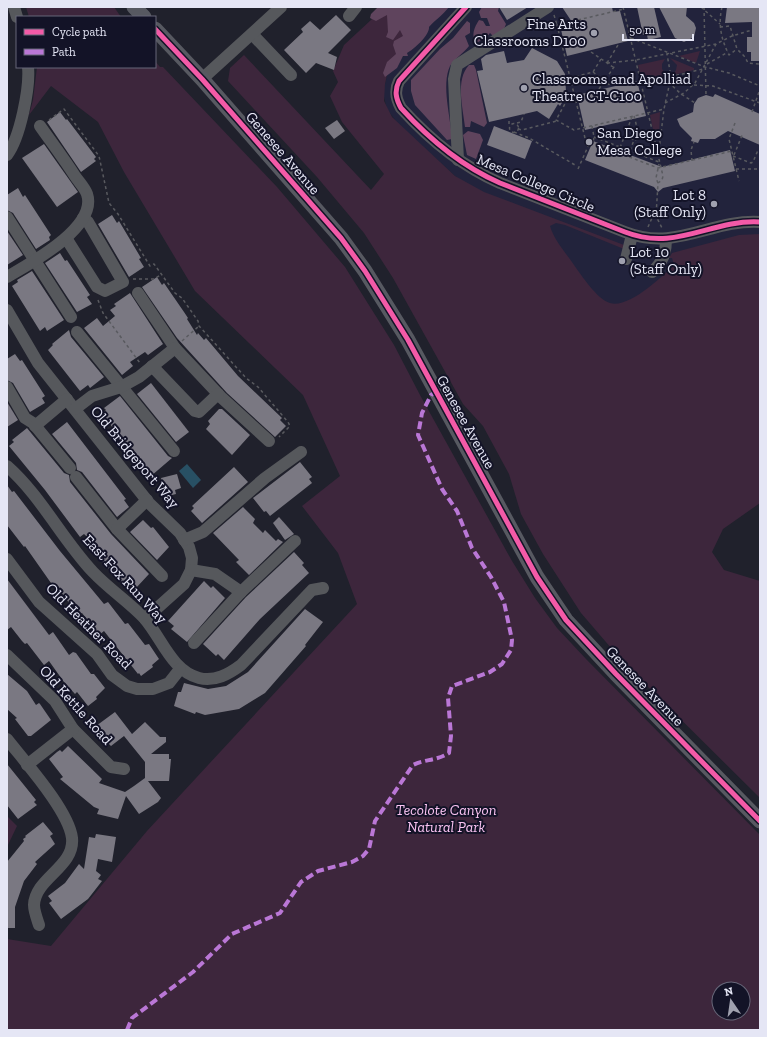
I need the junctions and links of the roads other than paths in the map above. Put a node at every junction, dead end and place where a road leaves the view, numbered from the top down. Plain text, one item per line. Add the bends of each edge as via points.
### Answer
1 (134, 7) edge
2 (281, 7) edge
3 (466, 7) edge
4 (550, 9) edge
5 (143, 16) edge
6 (156, 30) edge
7 (252, 34) junction
8 (28, 68) edge
9 (291, 75) dead end
10 (202, 78) junction
11 (40, 126) road end
12 (7, 155) edge
13 (458, 160) junction
14 (7, 217) edge
15 (83, 218) junction
16 (760, 222) edge
17 (664, 234) junction
18 (632, 235) junction
19 (66, 238) junction
20 (626, 260) dead end
21 (35, 261) junction
22 (652, 272) dead end
23 (7, 277) edge
24 (138, 293) dead end
25 (7, 310) edge
26 (71, 317) dead end
27 (77, 332) dead end
28 (174, 348) junction
29 (149, 369) junction
30 (7, 387) edge
31 (121, 387) junction
32 (218, 394) junction
33 (67, 399) junction
34 (75, 409) junction
35 (35, 426) junction
36 (269, 441) road end
37 (174, 451) dead end
38 (301, 452) dead end
39 (7, 466) edge
40 (147, 500) junction
41 (117, 528) junction
42 (184, 540) junction
43 (294, 542) dead end
44 (7, 559) edge
45 (191, 570) junction
46 (162, 576) dead end
47 (323, 588) dead end
48 (241, 592) junction
49 (145, 619) junction
50 (194, 643) dead end
51 (7, 655) edge
52 (180, 668) junction
53 (73, 729) junction
54 (7, 739) edge
55 (27, 765) junction
56 (124, 769) dead end
57 (760, 821) edge
58 (39, 926) dead end

1 - 5 main road
2 - 7 street
3 - 13 street, Mesa College Circle via 399,81 396,90 401,108
4 - 13 street via 457,65 454,79
6 - 10 main road, Genesee Avenue
7 - 9 street
7 - 10 street
8 - 12 street via 29,80 19,131
10 - 57 main road, Genesee Avenue via 341,238 365,271 408,340 537,577 566,620
11 - 15 street via 87,193 89,207
13 - 18 street, Mesa College Circle via 500,183
14 - 21 street
15 - 19 street
15 - 19 street via 88,222 123,282 105,291 97,287
16 - 17 street, Mesa College Circle
17 - 18 street, Mesa College Circle via 650,239
17 - 22 street via 666,252 660,265
18 - 20 street
19 - 21 street
21 - 23 street
21 - 26 street
24 - 28 street
25 - 33 street, Old Bridgeport Way via 38,363
27 - 31 street
28 - 29 street
28 - 32 street
29 - 31 street
29 - 32 street via 195,411 199,412
30 - 35 street via 25,418
31 - 34 street via 92,396
31 - 37 street
32 - 36 street
33 - 34 street, Old Bridgeport Way
33 - 35 street
34 - 40 street, Old Bridgeport Way
35 - 41 street
38 - 42 street via 265,478 203,532
39 - 49 street, East Fox Run Way via 22,480 93,572
40 - 41 street
40 - 42 street, Old Bridgeport Way
41 - 46 street
42 - 45 street, Old Bridgeport Way via 192,558
43 - 48 street
44 - 52 street, Old Heather Road via 39,602 98,654 112,675 127,686 153,689 170,683
45 - 48 street via 216,574
45 - 49 street via 184,584
47 - 52 street, East Fox Run Way via 312,590 230,674 213,679 199,678
48 - 50 street
49 - 52 street, East Fox Run Way
51 - 53 street, Old Kettle Road via 55,701
53 - 55 street
53 - 56 street, Old Kettle Road via 111,767
54 - 55 street
55 - 58 street via 65,814 72,837 68,858 36,894 34,906

